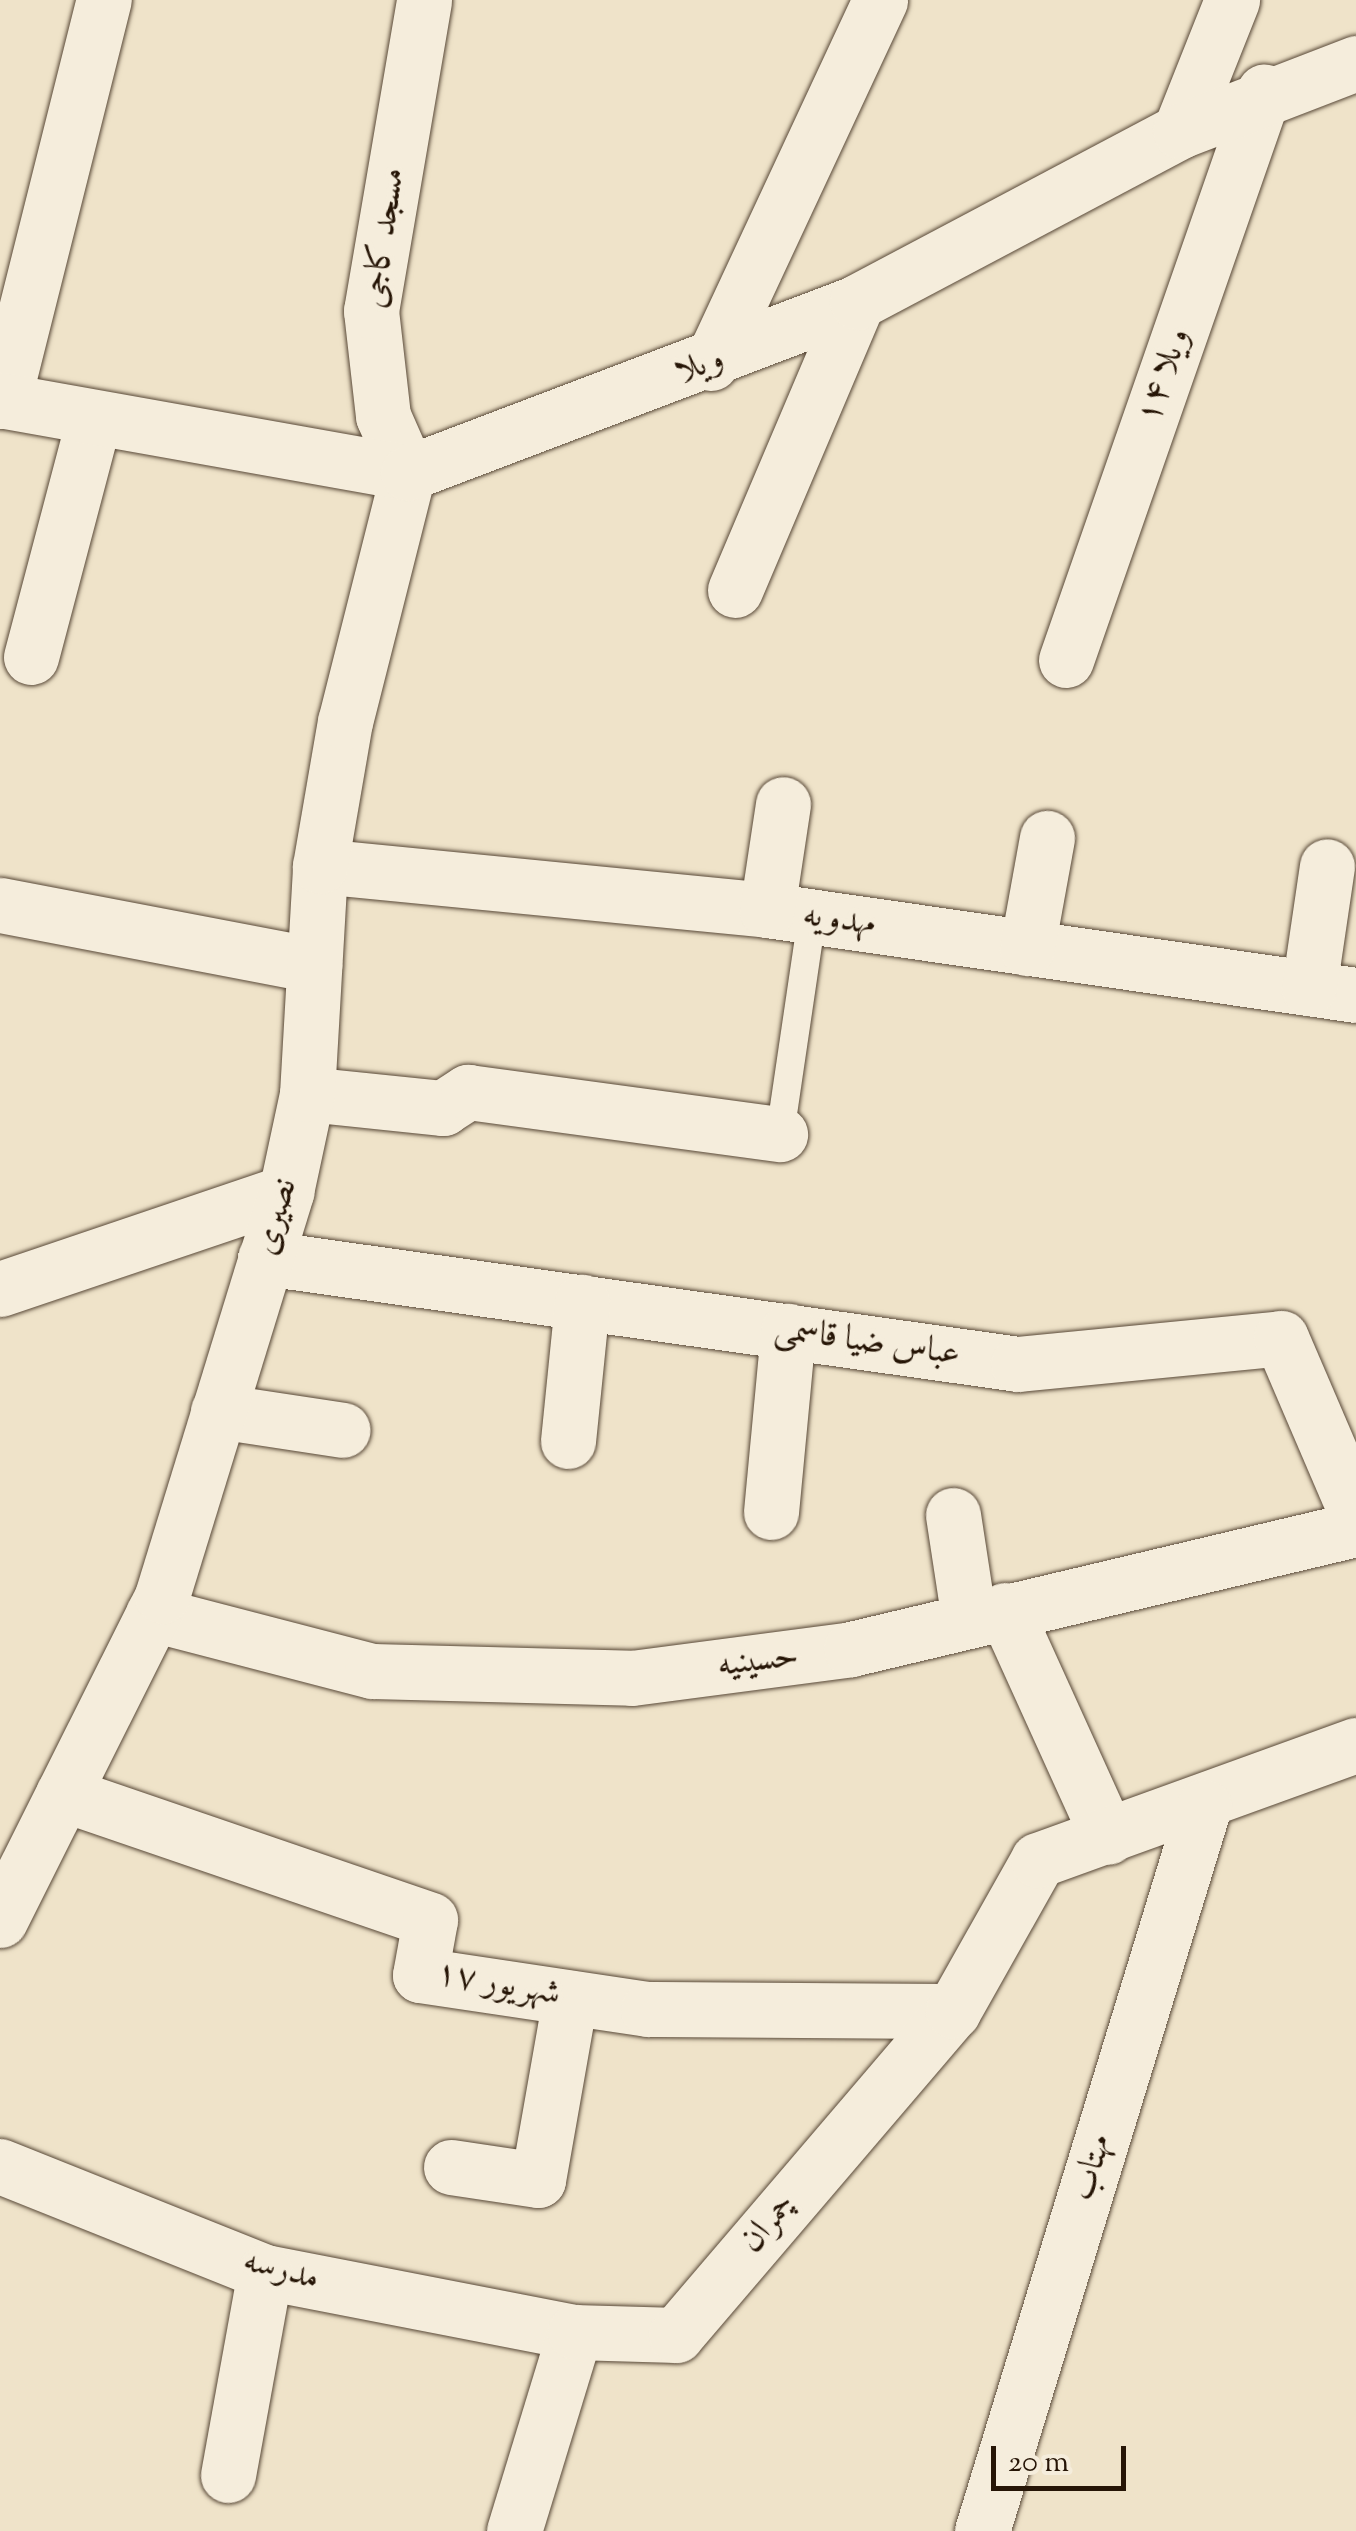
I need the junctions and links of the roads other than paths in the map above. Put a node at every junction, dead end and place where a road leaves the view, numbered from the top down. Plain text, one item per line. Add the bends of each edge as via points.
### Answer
1 (104, 0) edge
2 (424, 0) edge
3 (880, 0) edge
4 (1232, 0) edge
5 (1356, 63) edge
6 (1264, 92) junction
7 (1180, 131) junction
8 (857, 302) junction
9 (711, 363) junction
10 (1, 400) edge
11 (94, 418) junction
12 (408, 473) junction
13 (735, 590) dead end
14 (30, 657) dead end
15 (1066, 660) dead end
16 (783, 804) dead end
17 (1047, 838) dead end
18 (320, 866) junction
19 (1327, 866) dead end
20 (0, 905) edge
21 (790, 914) junction
22 (1028, 948) junction
23 (314, 965) junction
24 (1332, 992) edge
25 (308, 1094) junction
26 (780, 1134) joint
27 (286, 1192) junction
28 (266, 1258) junction
29 (0, 1289) edge
30 (582, 1302) junction
31 (788, 1332) junction
32 (218, 1412) junction
33 (343, 1430) dead end
34 (568, 1440) dead end
35 (1343, 1445) edge
36 (771, 1512) dead end
37 (1356, 1513) edge
38 (953, 1515) dead end
39 (1356, 1529) edge
40 (153, 1614) junction
41 (987, 1615) junction
42 (1356, 1745) edge
43 (64, 1794) junction
44 (1204, 1806) junction
45 (1108, 1837) junction
46 (0, 1920) edge
47 (570, 1998) junction
48 (952, 2012) junction
49 (0, 2166) edge
50 (451, 2167) dead end
51 (265, 2272) junction
52 (575, 2332) junction
53 (228, 2475) dead end
54 (514, 2531) edge
55 (982, 2531) edge

1 - 10 street
2 - 12 street, مسجد کاجی via 371,311 383,416
3 - 9 street
4 - 7 street
5 - 6 street, ویلا
6 - 7 street, ویلا
6 - 15 street, ویلا ۱۴
7 - 8 street, ویلا
8 - 9 street, ویلا
8 - 13 street
9 - 12 street, ویلا
10 - 11 street, ویلا
11 - 12 street, ویلا
11 - 14 street
12 - 18 street, نصیری via 345,722
16 - 21 street
17 - 22 street
18 - 21 street, مهدویه
18 - 23 street, نصیری
19 - 24 street
20 - 23 street
21 - 22 street, مهدویه
21 - 26 lane
22 - 24 street, مهدویه
23 - 25 street, نصیری
25 - 26 street via 443,1108 468,1092
25 - 27 street, نصیری
27 - 28 street, نصیری
27 - 29 street
28 - 30 street, عباس ضیا قاسمی
28 - 32 street, نصیری
30 - 31 street, عباس ضیا قاسمی
30 - 34 street
31 - 35 street, عباس ضیا قاسمی via 1018,1364 1281,1338
31 - 36 street
32 - 33 street
32 - 40 street, نصیری
35 - 37 street, عباس ضیا قاسمی
38 - 41 street
39 - 41 street, حسینیه
40 - 41 street, حسینیه via 372,1671 632,1678 852,1649
40 - 43 street, نصیری
41 - 45 street
42 - 44 street
43 - 46 street, نصیری
43 - 47 street, ۱۷ شهریور via 430,1920 420,1975
44 - 45 street
44 - 55 street, مهتاب
45 - 48 street, چمران via 1038,1860
47 - 48 street, ۱۷ شهریور via 648,2009
47 - 50 street via 538,2180
48 - 52 street, چمران via 676,2336
49 - 51 street, مدرسه
51 - 52 street, مدرسه
51 - 53 street
52 - 54 street

